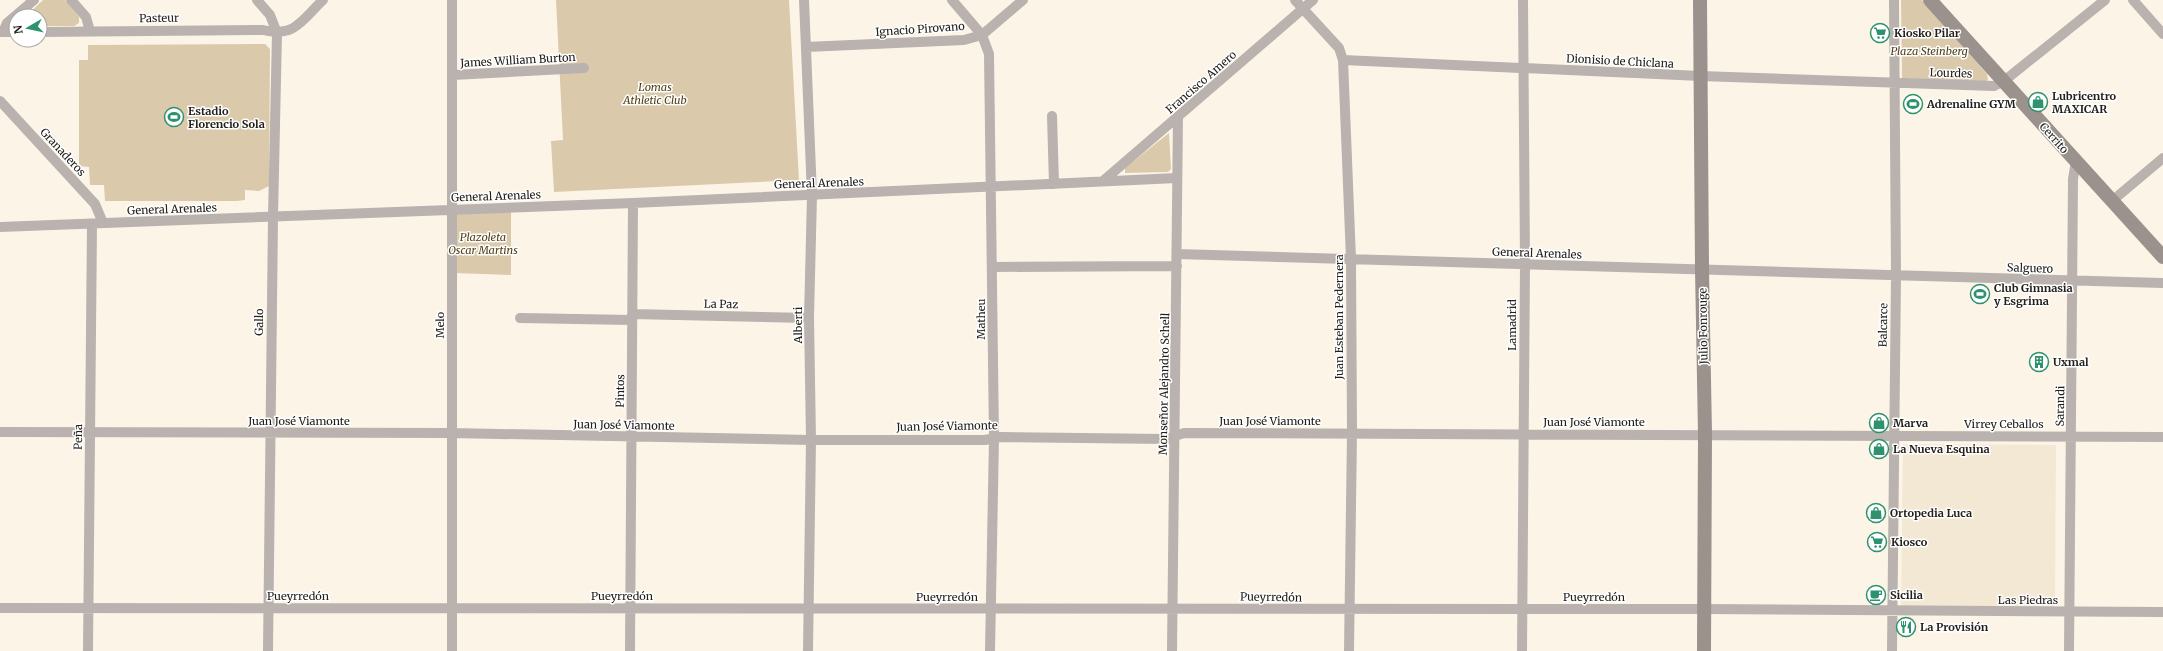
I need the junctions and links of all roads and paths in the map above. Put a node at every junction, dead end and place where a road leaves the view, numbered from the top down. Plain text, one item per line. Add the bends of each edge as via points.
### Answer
1 (34, 0) edge
2 (71, 0) edge
3 (257, 0) edge
4 (323, 0) edge
5 (452, 0) edge
6 (804, 0) edge
7 (952, 0) edge
8 (1023, 0) edge
9 (1295, 0) edge
10 (1313, 0) edge
11 (1523, 0) edge
12 (1700, 0) edge
13 (1894, 0) edge
14 (1930, 0) edge
15 (2105, 0) edge
16 (2133, 0) edge
17 (1303, 9) junction
18 (90, 31) junction
19 (1, 32) edge
20 (48, 32) edge
21 (277, 33) junction
22 (982, 34) junction
23 (2163, 34) edge
24 (806, 47) junction
25 (1343, 60) junction
26 (584, 68) dead end
27 (1523, 68) junction
28 (453, 75) junction
29 (1701, 76) junction
30 (2004, 81) junction
31 (1895, 83) junction
32 (0, 101) edge
33 (1052, 116) dead end
34 (1178, 117) junction
35 (2163, 158) edge
36 (2076, 161) junction
37 (1177, 178) junction
38 (1103, 181) junction
39 (1054, 184) junction
40 (992, 187) junction
41 (812, 195) junction
42 (2112, 201) junction
43 (633, 203) junction
44 (453, 210) junction
45 (273, 217) junction
46 (103, 223) junction
47 (92, 224) junction
48 (0, 227) edge
49 (1178, 254) junction
50 (2163, 257) edge
51 (1351, 259) junction
52 (1524, 264) junction
53 (1177, 266) junction
54 (993, 267) junction
55 (1702, 269) junction
56 (1896, 275) junction
57 (2074, 281) junction
58 (2163, 283) edge
59 (632, 317) junction
60 (520, 318) dead end
61 (809, 318) junction
62 (0, 432) edge
63 (90, 433) junction
64 (270, 433) junction
65 (452, 433) junction
66 (1352, 433) junction
67 (1523, 434) junction
68 (1705, 434) junction
69 (1176, 436) junction
70 (1894, 436) junction
71 (2163, 436) edge
72 (631, 437) junction
73 (2072, 437) junction
74 (994, 438) junction
75 (811, 440) junction
76 (0, 608) edge
77 (88, 608) junction
78 (269, 608) junction
79 (453, 608) junction
80 (631, 608) junction
81 (809, 608) junction
82 (1173, 608) junction
83 (992, 609) junction
84 (1704, 609) junction
85 (1350, 610) junction
86 (1522, 610) junction
87 (1893, 611) junction
88 (2070, 612) junction
89 (2163, 612) edge
90 (88, 651) edge
91 (268, 651) edge
92 (452, 651) edge
93 (630, 651) edge
94 (808, 651) edge
95 (990, 651) edge
96 (1172, 651) edge
97 (1349, 651) edge
98 (1522, 651) edge
99 (1704, 651) edge
100 (1892, 651) edge
101 (2069, 651) edge

1 - 19 street via 7,23
2 - 18 street via 86,17
3 - 21 street, Gallo via 270,15
4 - 21 street via 294,28
5 - 28 street, Melo
6 - 24 street, Alberti
7 - 22 street, Matheu
8 - 22 street, Ignacio Pirovano
9 - 17 street, Juan Esteban Pedernera
10 - 17 street, Francisco Amero
11 - 27 street, Lamadrid
12 - 29 street, Julio Fonrouge
13 - 31 street, Balcarce
14 - 30 street, Cerrito
15 - 30 street
16 - 23 street
17 - 25 street, Juan Esteban Pedernera via 1339,48
17 - 34 street, Francisco Amero
18 - 20 street, Pasteur
18 - 21 street, Pasteur via 263,30
21 - 45 street, Gallo
22 - 24 street, Ignacio Pirovano via 955,41
22 - 40 street, Matheu via 989,54
24 - 41 street, Alberti
25 - 27 street, Dionisio de Chiclana
25 - 51 street, Juan Esteban Pedernera
26 - 28 street, James William Burton
27 - 29 street, Dionisio de Chiclana
27 - 52 street, Lamadrid
28 - 44 street, Melo
29 - 31 street, Dionisio de Chiclana
29 - 55 street, Julio Fonrouge
30 - 31 street, Lourdes via 1994,86
30 - 36 street, Cerrito
31 - 56 street, Balcarce
32 - 46 street, Granaderos via 95,204
33 - 39 street
34 - 37 street, Monseñor Alejandro Schell
34 - 38 street, Francisco Amero
35 - 42 street
36 - 42 street, Cerrito
36 - 57 street, Sarandi
37 - 38 street
37 - 49 street, Monseñor Alejandro Schell
38 - 39 street
39 - 40 street
40 - 41 street, General Arenales
40 - 54 street, Matheu
41 - 43 street, General Arenales
41 - 61 street, Alberti
42 - 50 street, Cerrito
43 - 44 street, General Arenales
43 - 59 street, Pintos
44 - 45 street, General Arenales
44 - 65 street, Melo
45 - 46 street, General Arenales
45 - 64 street, Gallo
46 - 47 street, General Arenales
47 - 48 street, General Arenales
47 - 63 street, Peña
49 - 51 street, General Arenales
49 - 53 street, Monseñor Alejandro Schell
51 - 52 street, General Arenales
51 - 66 street, Juan Esteban Pedernera
52 - 55 street, General Arenales
52 - 67 street, Lamadrid
53 - 54 street
53 - 69 street, Monseñor Alejandro Schell
54 - 74 street, Matheu
55 - 56 street, General Arenales
55 - 68 street, Julio Fonrouge
56 - 57 street, Salguero
56 - 70 street, Balcarce
57 - 58 street, Salguero
57 - 73 street, Sarandi
59 - 60 street, La Paz
59 - 61 street, La Paz
59 - 72 street, Pintos
61 - 75 street, Alberti
62 - 63 street, Juan José Viamonte
63 - 64 street, Juan José Viamonte
63 - 77 street, Peña
64 - 65 street, Juan José Viamonte
64 - 78 street, Gallo
65 - 72 street, Juan José Viamonte
65 - 79 street, Melo
66 - 67 street, Juan José Viamonte
66 - 69 street, Juan José Viamonte via 1184,433
66 - 85 street, Juan Esteban Pedernera
67 - 68 street, Juan José Viamonte
67 - 86 street, Lamadrid
68 - 70 street, Juan José Viamonte
68 - 84 street, Julio Fonrouge
69 - 74 street, Juan José Viamonte via 1166,439
69 - 82 street, Monseñor Alejandro Schell
70 - 73 street, Virrey Ceballos
70 - 87 street, Balcarce
71 - 73 street, Virrey Ceballos
72 - 75 street, Juan José Viamonte
72 - 80 street, Pintos
73 - 88 street, Sarandi
74 - 75 street, Juan José Viamonte
74 - 83 street, Matheu
75 - 81 street, Alberti
76 - 77 street, Pueyrredón
77 - 78 street, Pueyrredón
77 - 90 street, Peña
78 - 79 street, Pueyrredón
78 - 91 street, Gallo
79 - 80 street, Pueyrredón
79 - 92 street, Melo
80 - 81 street, Pueyrredón
80 - 93 street, Pintos
81 - 83 street, Pueyrredón
81 - 94 street, Alberti
82 - 83 street, Pueyrredón
82 - 85 street, Pueyrredón
82 - 96 street, Monseñor Alejandro Schell
83 - 95 street, Matheu
84 - 86 street, Pueyrredón
84 - 87 street, Pueyrredón
84 - 99 street, Julio Fonrouge
85 - 86 street, Pueyrredón
85 - 97 street, Juan Esteban Pedernera
86 - 98 street, Lamadrid
87 - 88 street, Las Piedras
87 - 100 street, Balcarce
88 - 89 street, Las Piedras
88 - 101 street, Sarandi

